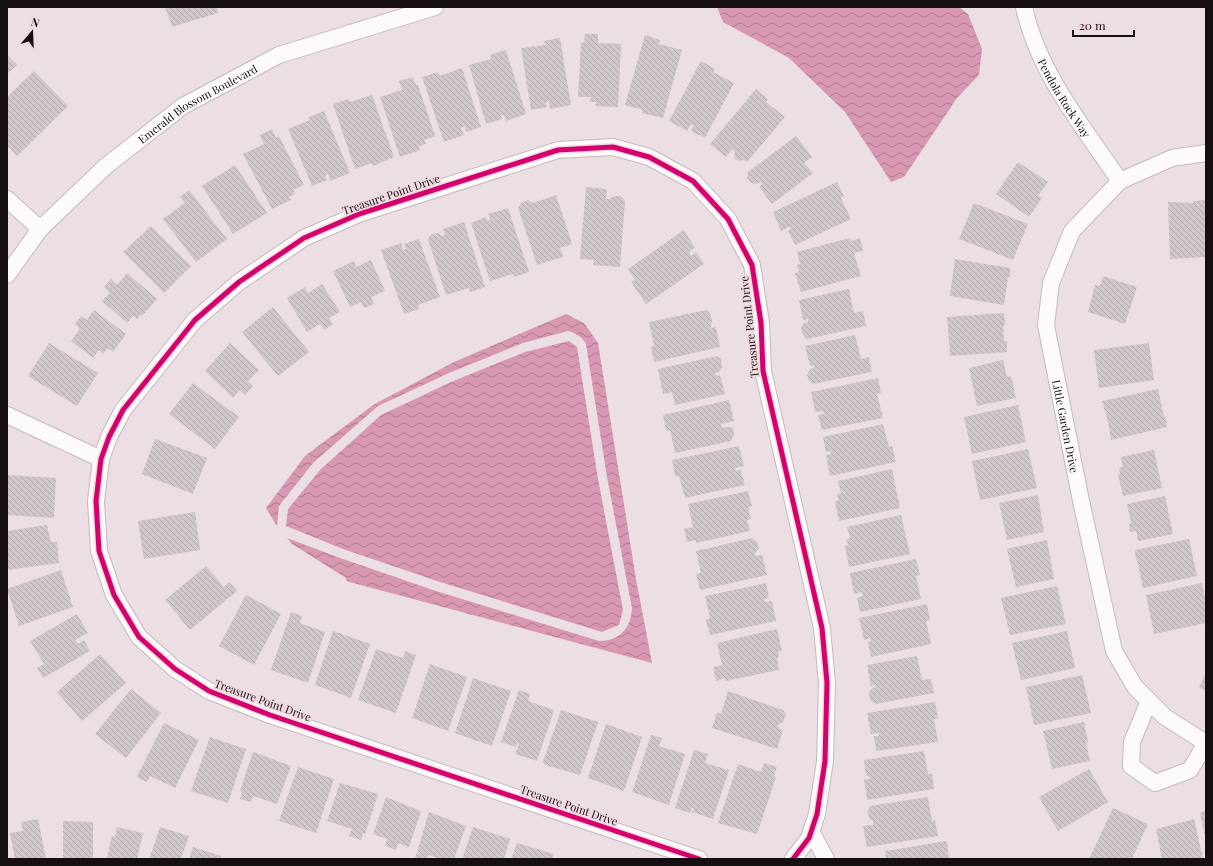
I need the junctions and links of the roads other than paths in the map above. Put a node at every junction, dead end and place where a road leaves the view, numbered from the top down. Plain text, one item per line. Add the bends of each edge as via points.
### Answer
1 (435, 7) edge
2 (1024, 7) edge
3 (1206, 153) edge
4 (1120, 181) junction
5 (7, 199) edge
6 (40, 229) junction
7 (7, 275) edge
8 (7, 415) edge
9 (101, 459) junction
10 (1149, 701) junction
11 (1206, 743) edge
12 (811, 831) junction
13 (699, 859) edge
14 (793, 859) edge
15 (826, 859) edge

1 - 6 street, Emerald Blossom Boulevard via 279,55 183,106 106,166
2 - 4 street, Pendola Rock Way via 1034,44 1062,95
3 - 4 street, Little Garden Drive via 1172,158
4 - 10 street, Little Garden Drive via 1072,231 1051,283 1046,325 1114,651 1135,687
5 - 6 street
6 - 7 street, Emerald Blossom Boulevard
8 - 9 street
9 - 12 street, Treasure Point Drive via 123,410 195,320 239,282 304,238 359,214 558,150 613,147 649,157 693,181 728,219 752,266 761,323 763,371 822,628 828,683 825,761 817,814
9 - 13 street, Treasure Point Drive via 96,501 99,551 114,595 139,637 175,669 209,691 270,715
10 - 11 street, Little Garden Drive via 1164,717
10 - 11 street via 1132,742 1131,766 1155,783 1190,770
12 - 14 street, Treasure Point Drive via 809,838
12 - 15 street

